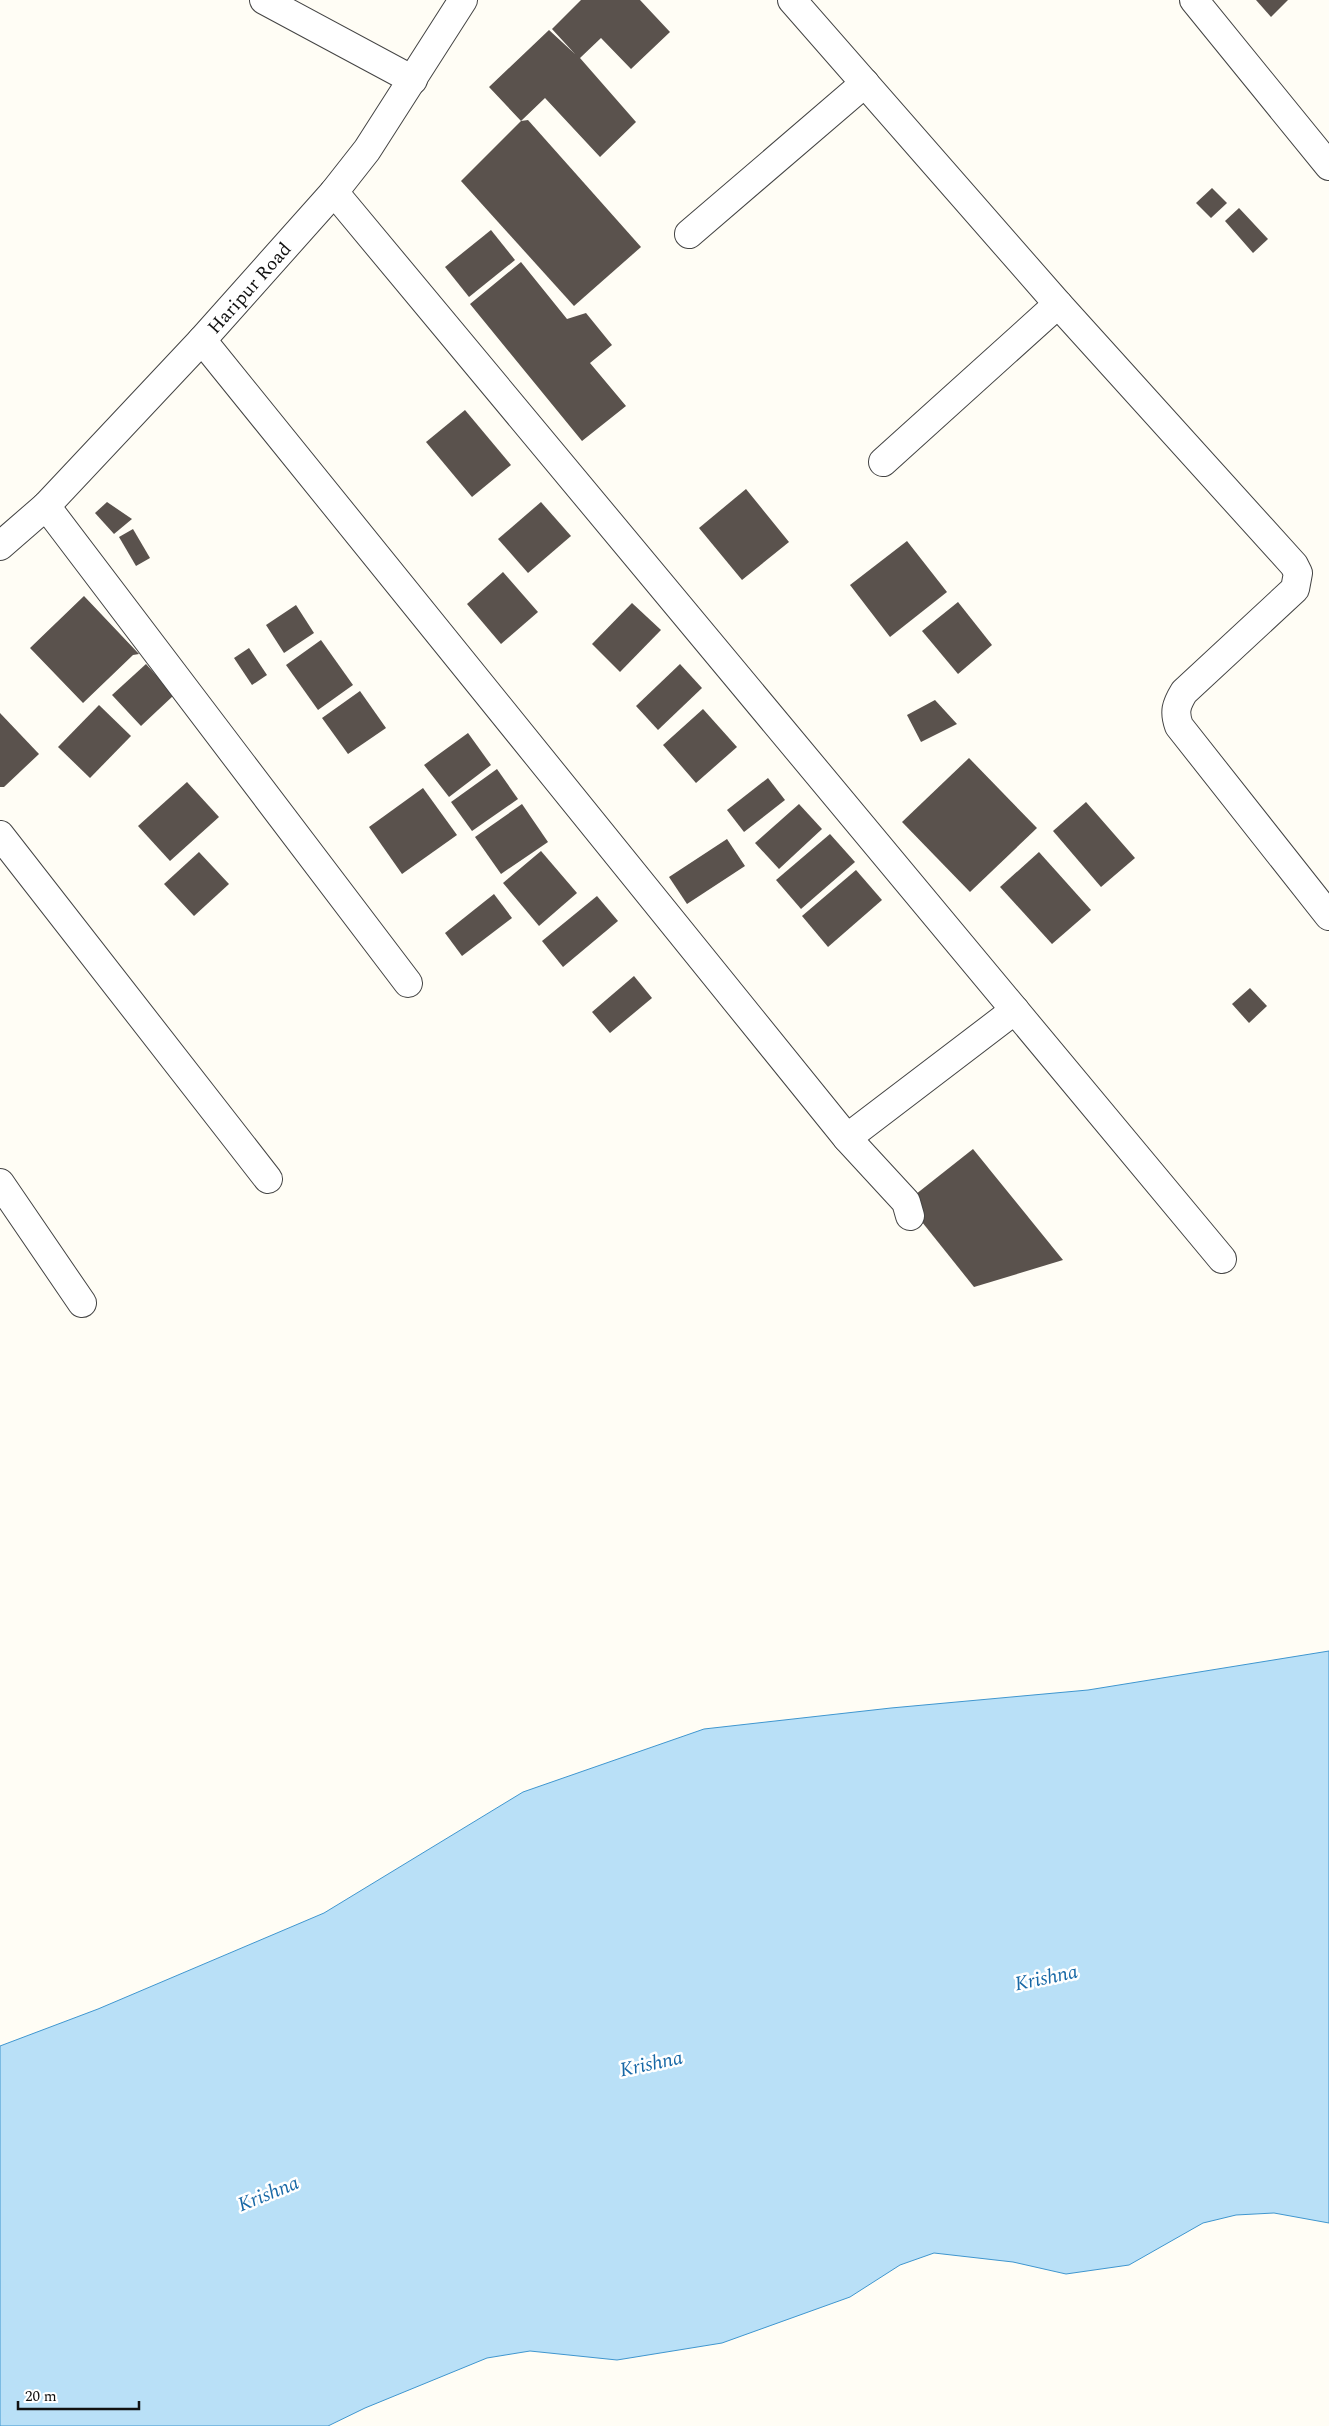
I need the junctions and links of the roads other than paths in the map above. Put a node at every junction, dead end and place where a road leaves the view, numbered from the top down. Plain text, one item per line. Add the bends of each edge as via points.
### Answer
1 (264, 0) edge
2 (463, 0) edge
3 (792, 0) edge
4 (1194, 0) edge
5 (413, 80) junction
6 (865, 83) junction
7 (1329, 166) edge
8 (334, 192) junction
9 (689, 234) dead end
10 (1058, 304) junction
11 (202, 340) junction
12 (883, 462) dead end
13 (46, 506) junction
14 (0, 546) edge
15 (0, 835) edge
16 (1323, 899) edge
17 (408, 983) dead end
18 (1015, 1010) junction
19 (847, 1138) junction
20 (268, 1179) dead end
21 (0, 1183) edge
22 (910, 1216) dead end
23 (1222, 1259) dead end
24 (82, 1303) dead end

1 - 5 street
2 - 5 street, Haripur Road
3 - 6 street
4 - 7 street
5 - 8 street, Haripur Road via 367,150
6 - 9 street
6 - 10 street
8 - 11 street, Haripur Road
8 - 18 street
10 - 12 street
10 - 16 street via 1294,565 1298,581 1294,589 1184,692 1176,705 1176,715 1180,726
11 - 13 street, Haripur Road
11 - 19 street
13 - 14 street, Haripur Road
13 - 17 street
15 - 20 street
18 - 19 street
18 - 23 street
19 - 22 street via 906,1202
21 - 24 street

